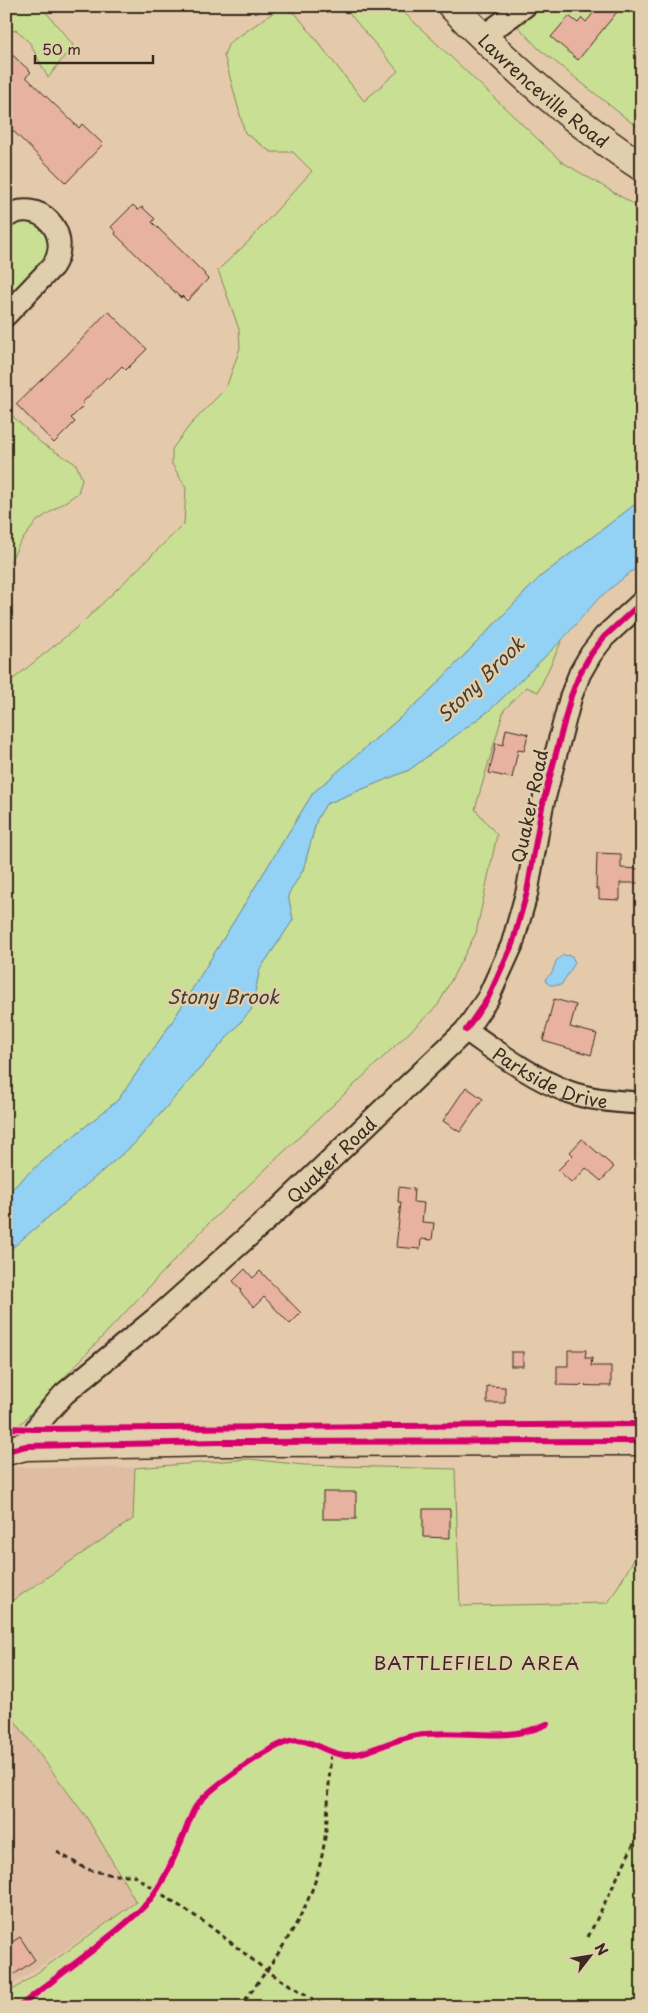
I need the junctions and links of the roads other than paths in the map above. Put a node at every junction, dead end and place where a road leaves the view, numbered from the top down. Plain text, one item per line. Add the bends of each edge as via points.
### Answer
1 (452, 6) edge
2 (526, 6) edge
3 (482, 37) junction
4 (642, 167) edge
5 (6, 217) edge
6 (6, 315) edge
7 (642, 602) edge
8 (466, 1030) junction
9 (642, 1103) edge
10 (642, 1441) edge
11 (16, 1448) edge

1 - 3 main road, Lawrenceville Road
2 - 3 street
3 - 4 main road, Lawrenceville Road via 577,121
5 - 6 street via 26,210 35,212 56,230 60,249 53,266
7 - 8 street, Quaker Road via 604,637 580,673 542,807 527,892 512,945 488,998
8 - 9 street, Parkside Drive via 516,1064 570,1092
8 - 11 street, Quaker Road via 274,1213 161,1314 64,1394
10 - 11 main road via 228,1442

